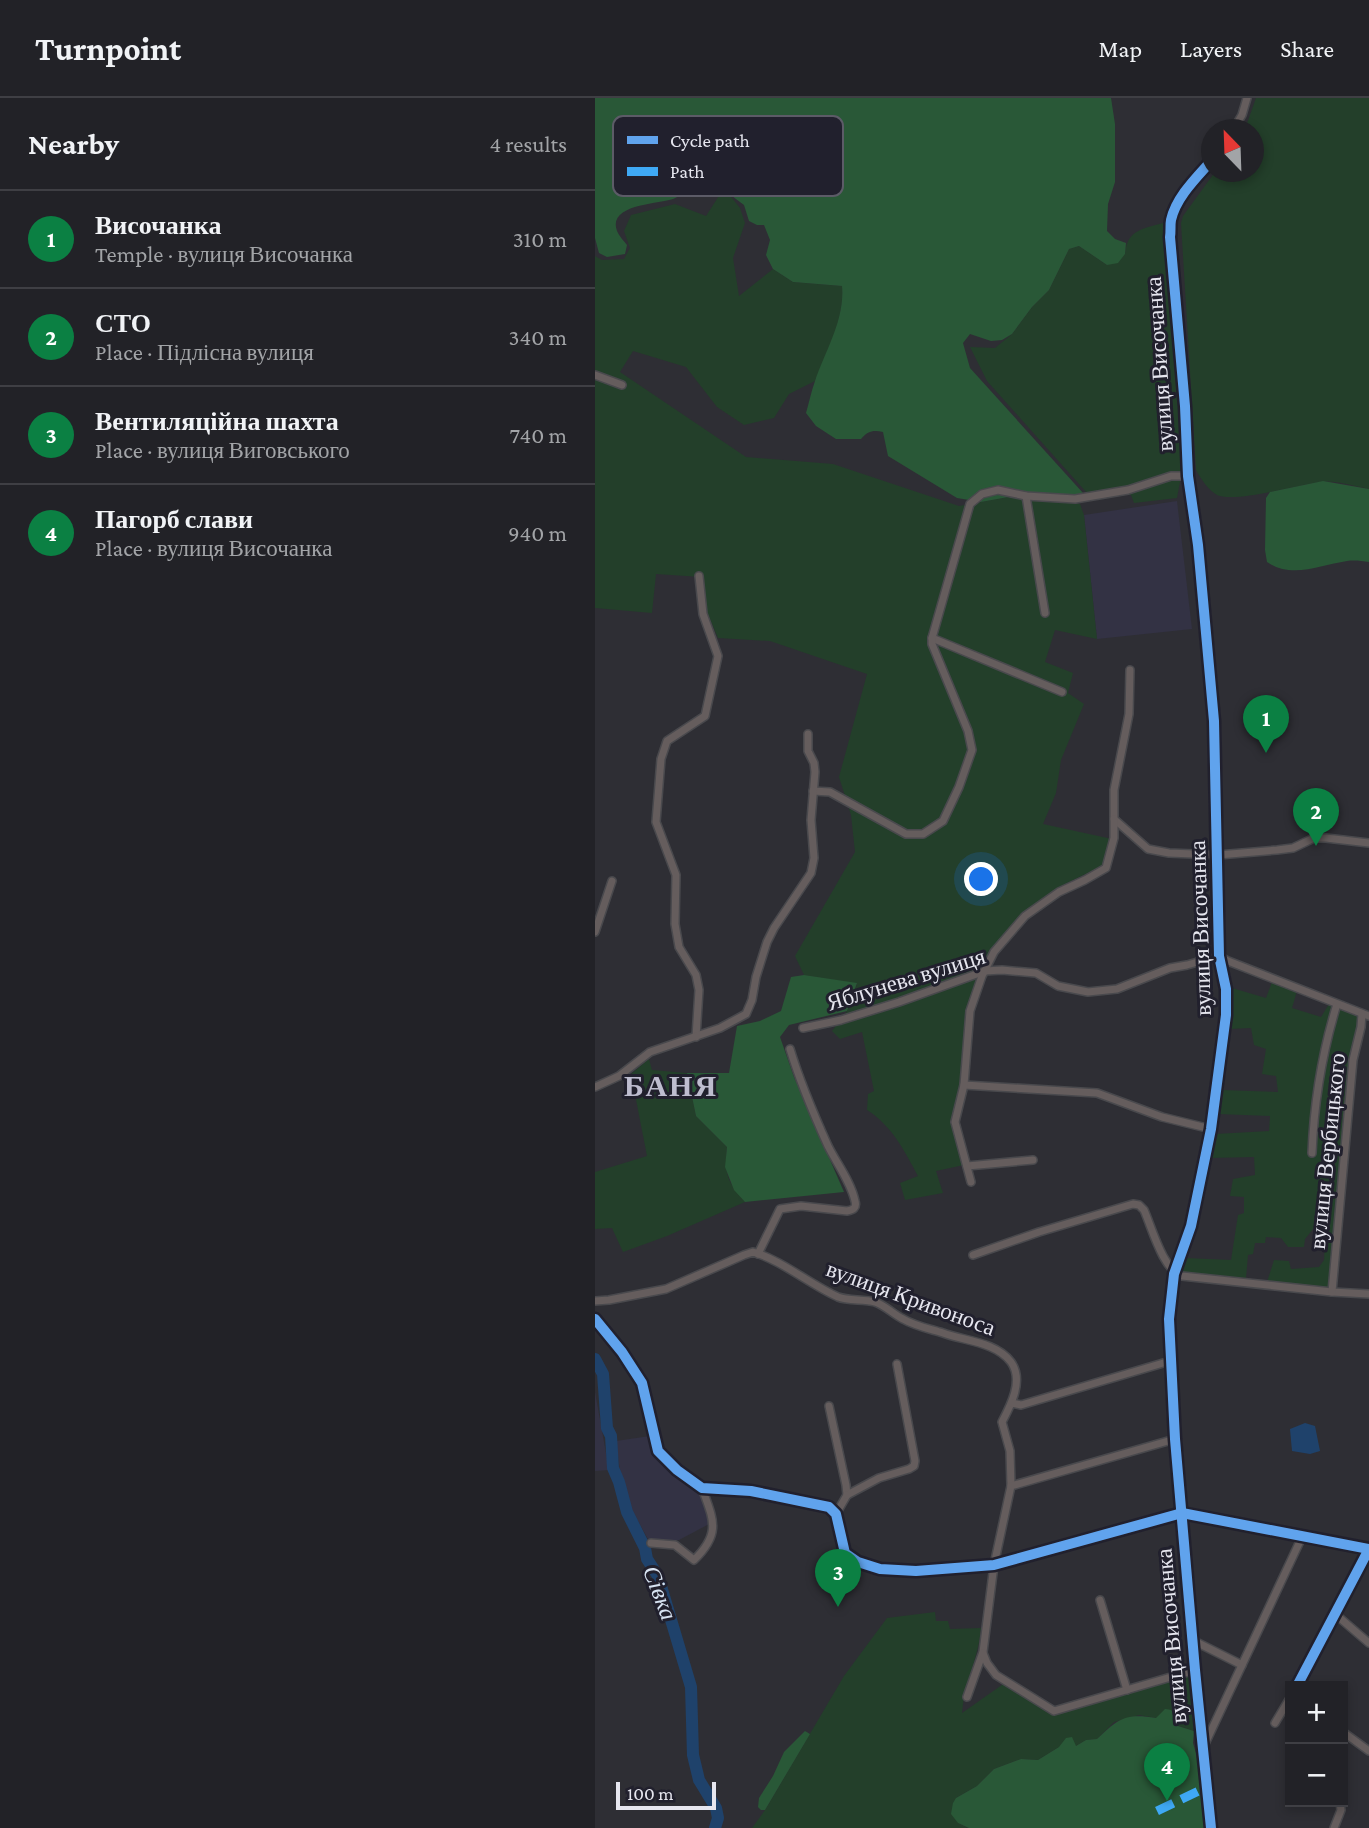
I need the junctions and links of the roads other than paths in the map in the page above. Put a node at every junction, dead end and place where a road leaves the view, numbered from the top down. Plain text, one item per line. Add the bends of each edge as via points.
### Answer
1 (1247, 98) edge
2 (1240, 119) edge
3 (1201, 173) edge
4 (595, 375) edge
5 (622, 385) dead end
6 (1188, 476) junction
7 (1025, 496) junction
8 (1191, 496) joint
9 (699, 576) dead end
10 (1045, 613) dead end
11 (932, 638) junction
12 (1130, 670) dead end
13 (1062, 692) dead end
14 (808, 734) dead end
15 (813, 791) junction
16 (1114, 820) junction
17 (1369, 843) edge
18 (1218, 855) junction
19 (612, 881) dead end
20 (595, 932) edge
21 (1219, 956) junction
22 (985, 971) junction
23 (1337, 1004) junction
24 (1366, 1015) edge
25 (803, 1028) dead end
26 (696, 1037) junction
27 (790, 1049) dead end
28 (595, 1084) edge
29 (964, 1085) junction
30 (1211, 1129) junction
31 (1312, 1153) dead end
32 (1033, 1160) dead end
33 (967, 1166) junction
34 (971, 1182) dead end
35 (758, 1254) junction
36 (973, 1255) dead end
37 (1174, 1274) junction
38 (1332, 1292) junction
39 (1369, 1294) edge
40 (595, 1301) edge
41 (595, 1319) edge
42 (1170, 1361) junction
43 (897, 1364) dead end
44 (1011, 1403) junction
45 (829, 1406) dead end
46 (1175, 1439) junction
47 (1011, 1486) junction
48 (702, 1488) junction
49 (847, 1495) junction
50 (1182, 1513) junction
51 (836, 1514) junction
52 (1302, 1537) junction
53 (651, 1544) dead end
54 (1369, 1549) edge
55 (994, 1565) junction
56 (1100, 1600) dead end
57 (1334, 1613) junction
58 (1192, 1640) junction
59 (1369, 1643) edge
60 (983, 1652) junction
61 (1242, 1665) junction
62 (1195, 1670) junction
63 (1300, 1681) edge
64 (1127, 1690) junction
65 (967, 1697) dead end
66 (1285, 1713) edge
67 (1275, 1723) dead end
68 (1348, 1736) edge
69 (1202, 1750) junction
70 (1369, 1751) edge
71 (1341, 1807) edge
72 (1211, 1828) edge
73 (1334, 1828) edge

1 - 2 street
3 - 6 street, вулиця Височанка via 1177,206 1170,237
4 - 5 street
6 - 7 street via 1075,499
6 - 8 street, вулиця Височанка
7 - 10 street
7 - 11 street via 998,490 969,504
8 - 18 street, вулиця Височанка via 1214,721
9 - 26 street via 703,614 718,656 705,716 667,741 661,759 656,822 676,875 679,947 696,975 699,990
11 - 13 street
11 - 15 street via 972,750 943,821 923,834 906,834 830,792
12 - 16 street via 1129,714 1114,790
14 - 15 street via 815,772
15 - 26 street via 811,873 767,942 746,1014
16 - 18 street via 1148,849
16 - 22 street via 1106,868 1025,916 994,952
17 - 18 street via 1314,838 1293,848
18 - 21 street, вулиця Височанка
19 - 20 street
21 - 22 street, Яблунева вулиця via 1170,968 1118,989 1088,992 1058,986 1036,973
21 - 23 street
21 - 30 street, вулиця Височанка via 1226,1015
22 - 25 street, Яблунева вулиця via 888,1006
22 - 29 street via 970,1011
23 - 24 street
23 - 31 street via 1319,1076
24 - 38 street, вулиця Вербицького via 1353,1060
26 - 28 street via 650,1052 619,1076
27 - 35 street via 828,1146 856,1202 847,1212 801,1206 780,1209
29 - 30 street via 1097,1093
29 - 33 street via 955,1122
30 - 37 street, вулиця Височанка via 1191,1226
32 - 33 street
33 - 34 street
35 - 40 street via 744,1255 666,1289
35 - 44 street, вулиця Кривоноса via 841,1299 876,1303 904,1320 996,1350 1013,1364 1017,1375
36 - 37 street via 1133,1204 1144,1210
37 - 38 street
37 - 42 street, вулиця Височанка
38 - 39 street
41 - 48 street via 642,1383 659,1451
42 - 44 street via 1021,1405
42 - 46 street, вулиця Височанка
43 - 49 street via 914,1465
44 - 47 street, вулиця Кривоноса via 1002,1422 1010,1451
45 - 49 street
46 - 47 street
46 - 50 street, вулиця Височанка
47 - 55 street, вулиця Кривоноса
48 - 51 street via 789,1499 829,1507
48 - 53 street via 714,1523 706,1548 694,1560 675,1545
49 - 51 street
50 - 52 street
50 - 55 street
50 - 58 street, вулиця Височанка
51 - 55 street via 845,1553 858,1562 880,1569 916,1571
52 - 54 street
52 - 61 street
54 - 57 street
55 - 60 street, вулиця Кривоноса
56 - 64 street
57 - 59 street
57 - 63 street
58 - 61 street
58 - 62 street, вулиця Височанка
60 - 64 street via 996,1675 1054,1711
60 - 65 street, вулиця Кривоноса
61 - 69 street
62 - 64 street
62 - 69 street, вулиця Височанка
66 - 67 street
68 - 70 street
69 - 72 street, вулиця Височанка
71 - 73 street

